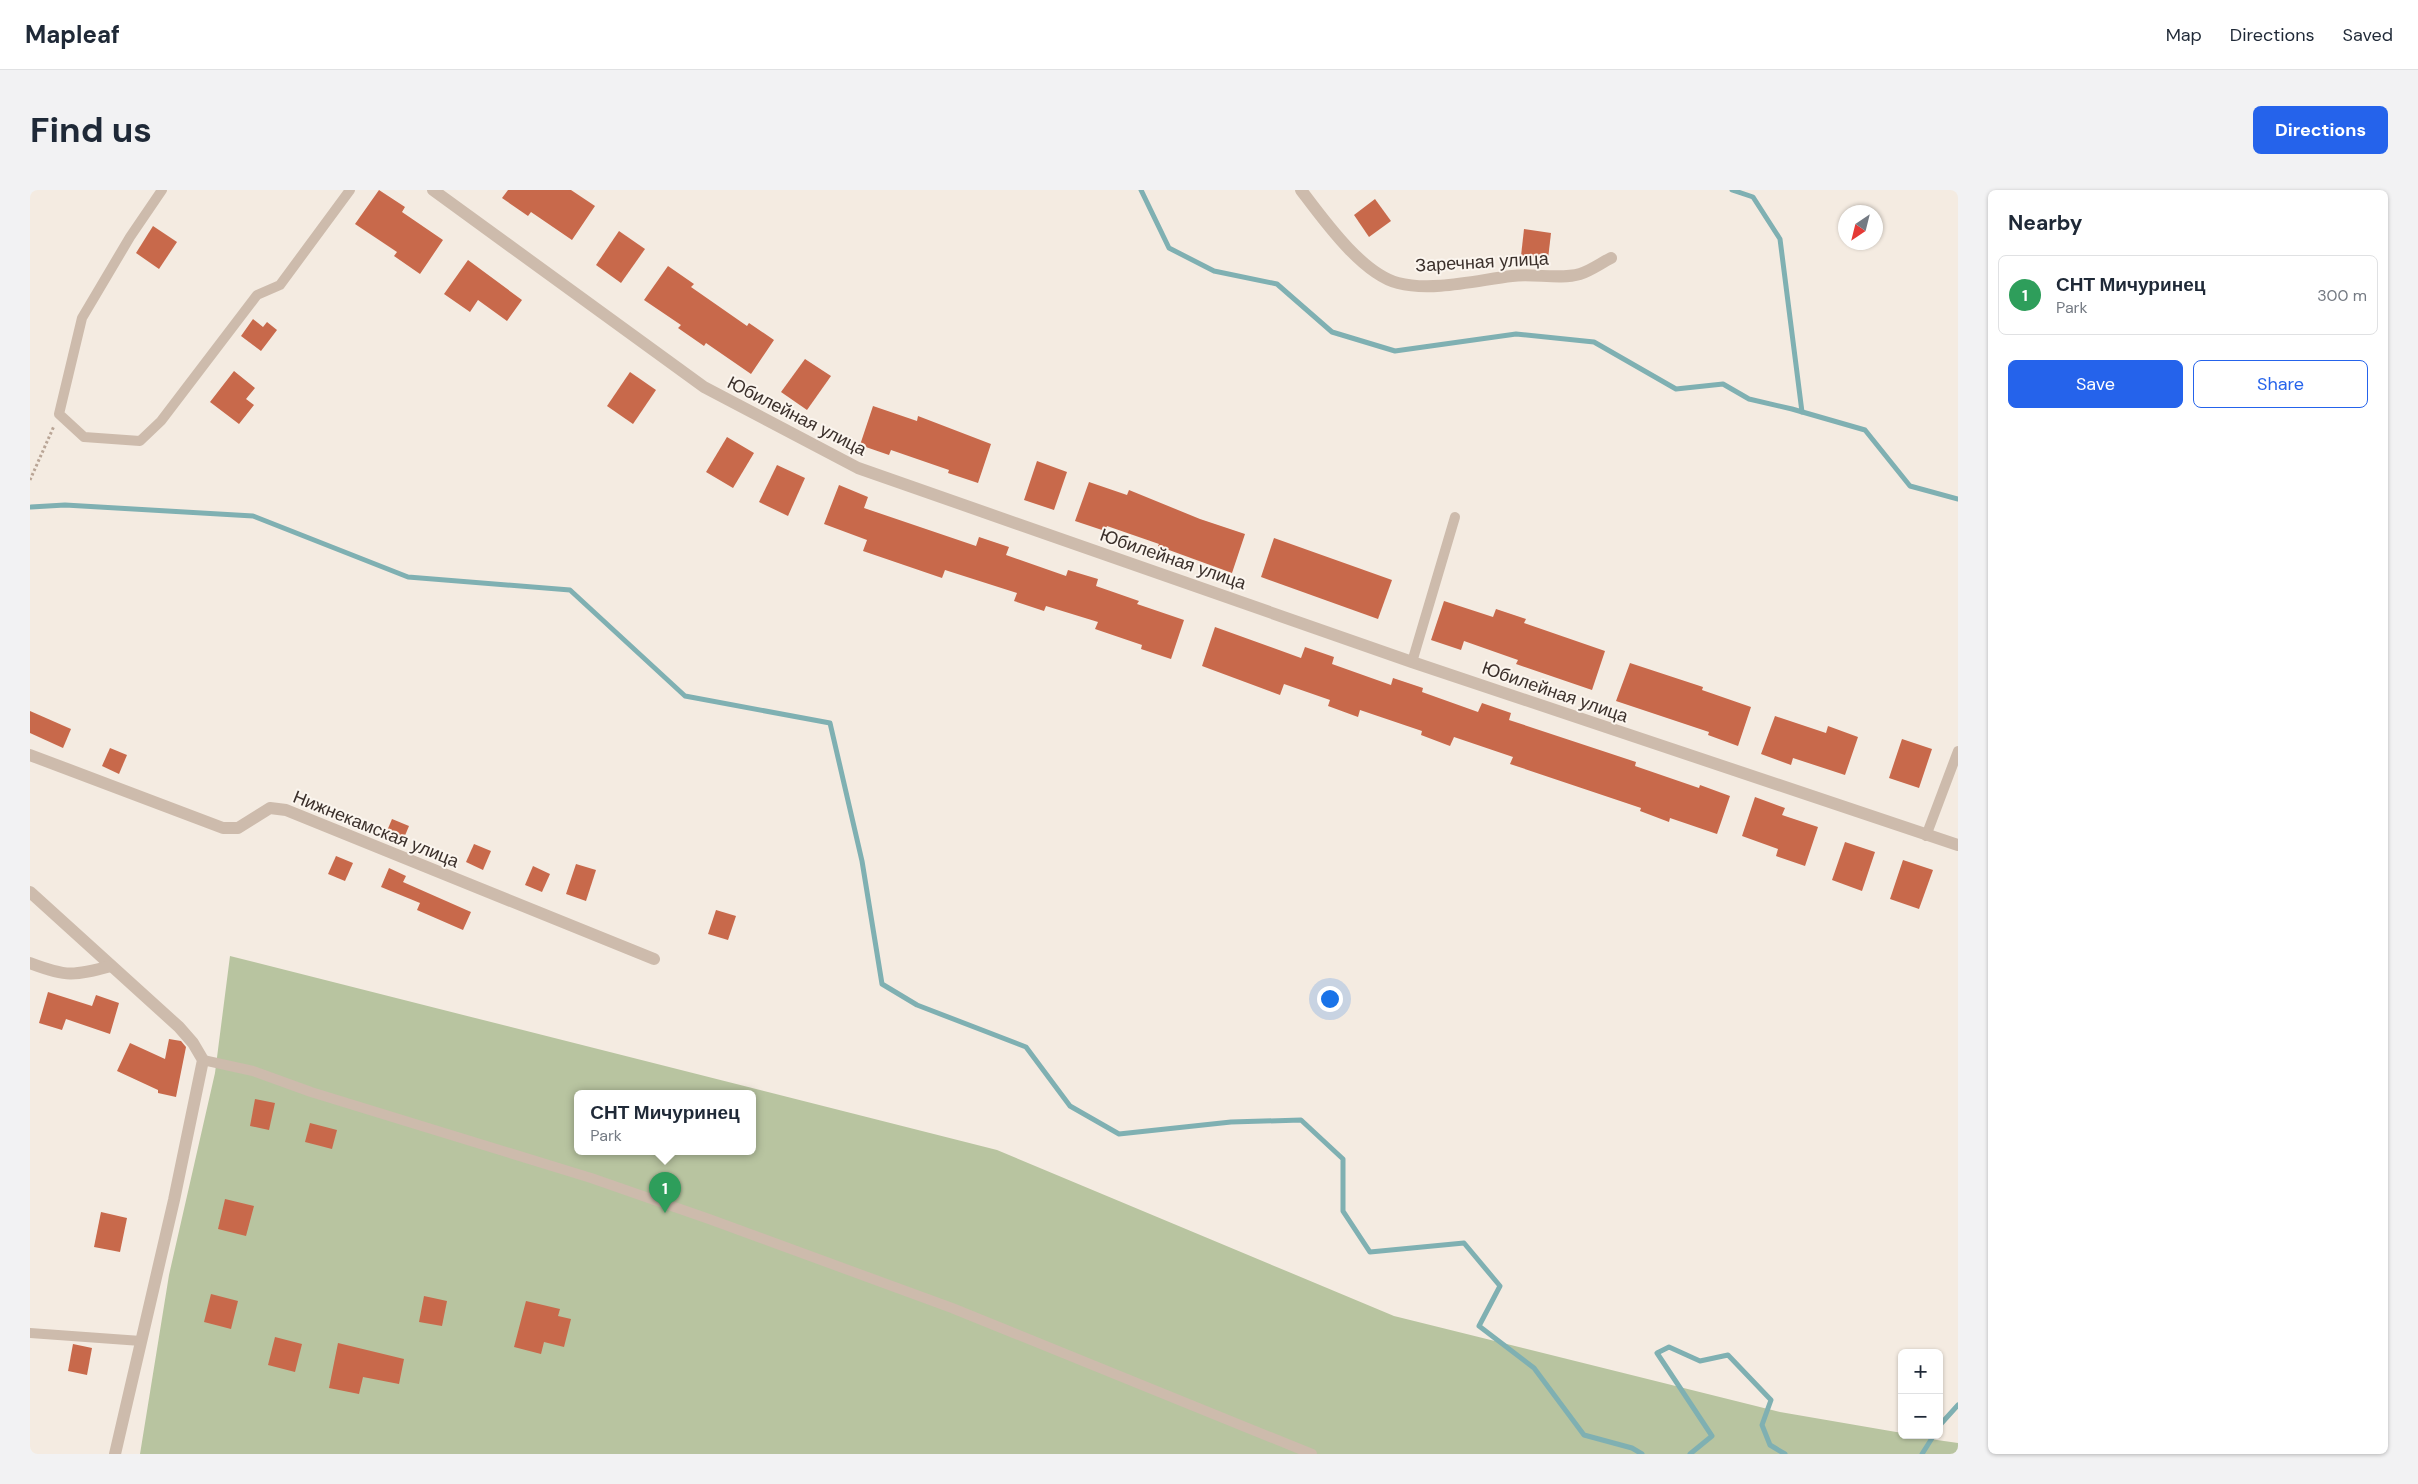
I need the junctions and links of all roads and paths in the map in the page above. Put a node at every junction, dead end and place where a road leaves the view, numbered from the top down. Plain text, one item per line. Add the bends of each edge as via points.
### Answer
1 (162, 190) edge
2 (350, 190) edge
3 (433, 190) edge
4 (1301, 190) edge
5 (1610, 258) dead end
6 (60, 414) junction
7 (30, 480) edge
8 (1455, 517) dead end
9 (1412, 662) junction
10 (1958, 751) edge
11 (30, 755) edge
12 (1926, 836) junction
13 (1958, 846) edge
14 (30, 892) edge
15 (654, 959) dead end
16 (30, 964) edge
17 (111, 966) junction
18 (203, 1060) junction
19 (30, 1333) edge
20 (142, 1341) junction
21 (115, 1454) edge
22 (1312, 1454) edge

1 - 6 lane via 82,318
2 - 6 lane via 280,285 257,296 162,421 140,441 84,437
3 - 9 street, Юбилейная улица via 704,387 858,468
4 - 5 street, Заречная улица via 1331,230 1357,256 1379,274 1398,283 1428,285 1514,275 1580,274
6 - 7 path
8 - 9 lane
9 - 12 street, Юбилейная улица
10 - 12 lane
11 - 15 street, Нижнекамская улица via 223,828 238,828 270,808 286,810
12 - 13 street, Юбилейная улица
14 - 17 street
16 - 17 street via 59,974 82,974
17 - 18 street via 179,1027
18 - 20 street
18 - 22 lane via 253,1071 311,1092 591,1178 709,1219 952,1308
19 - 20 lane
20 - 21 street

